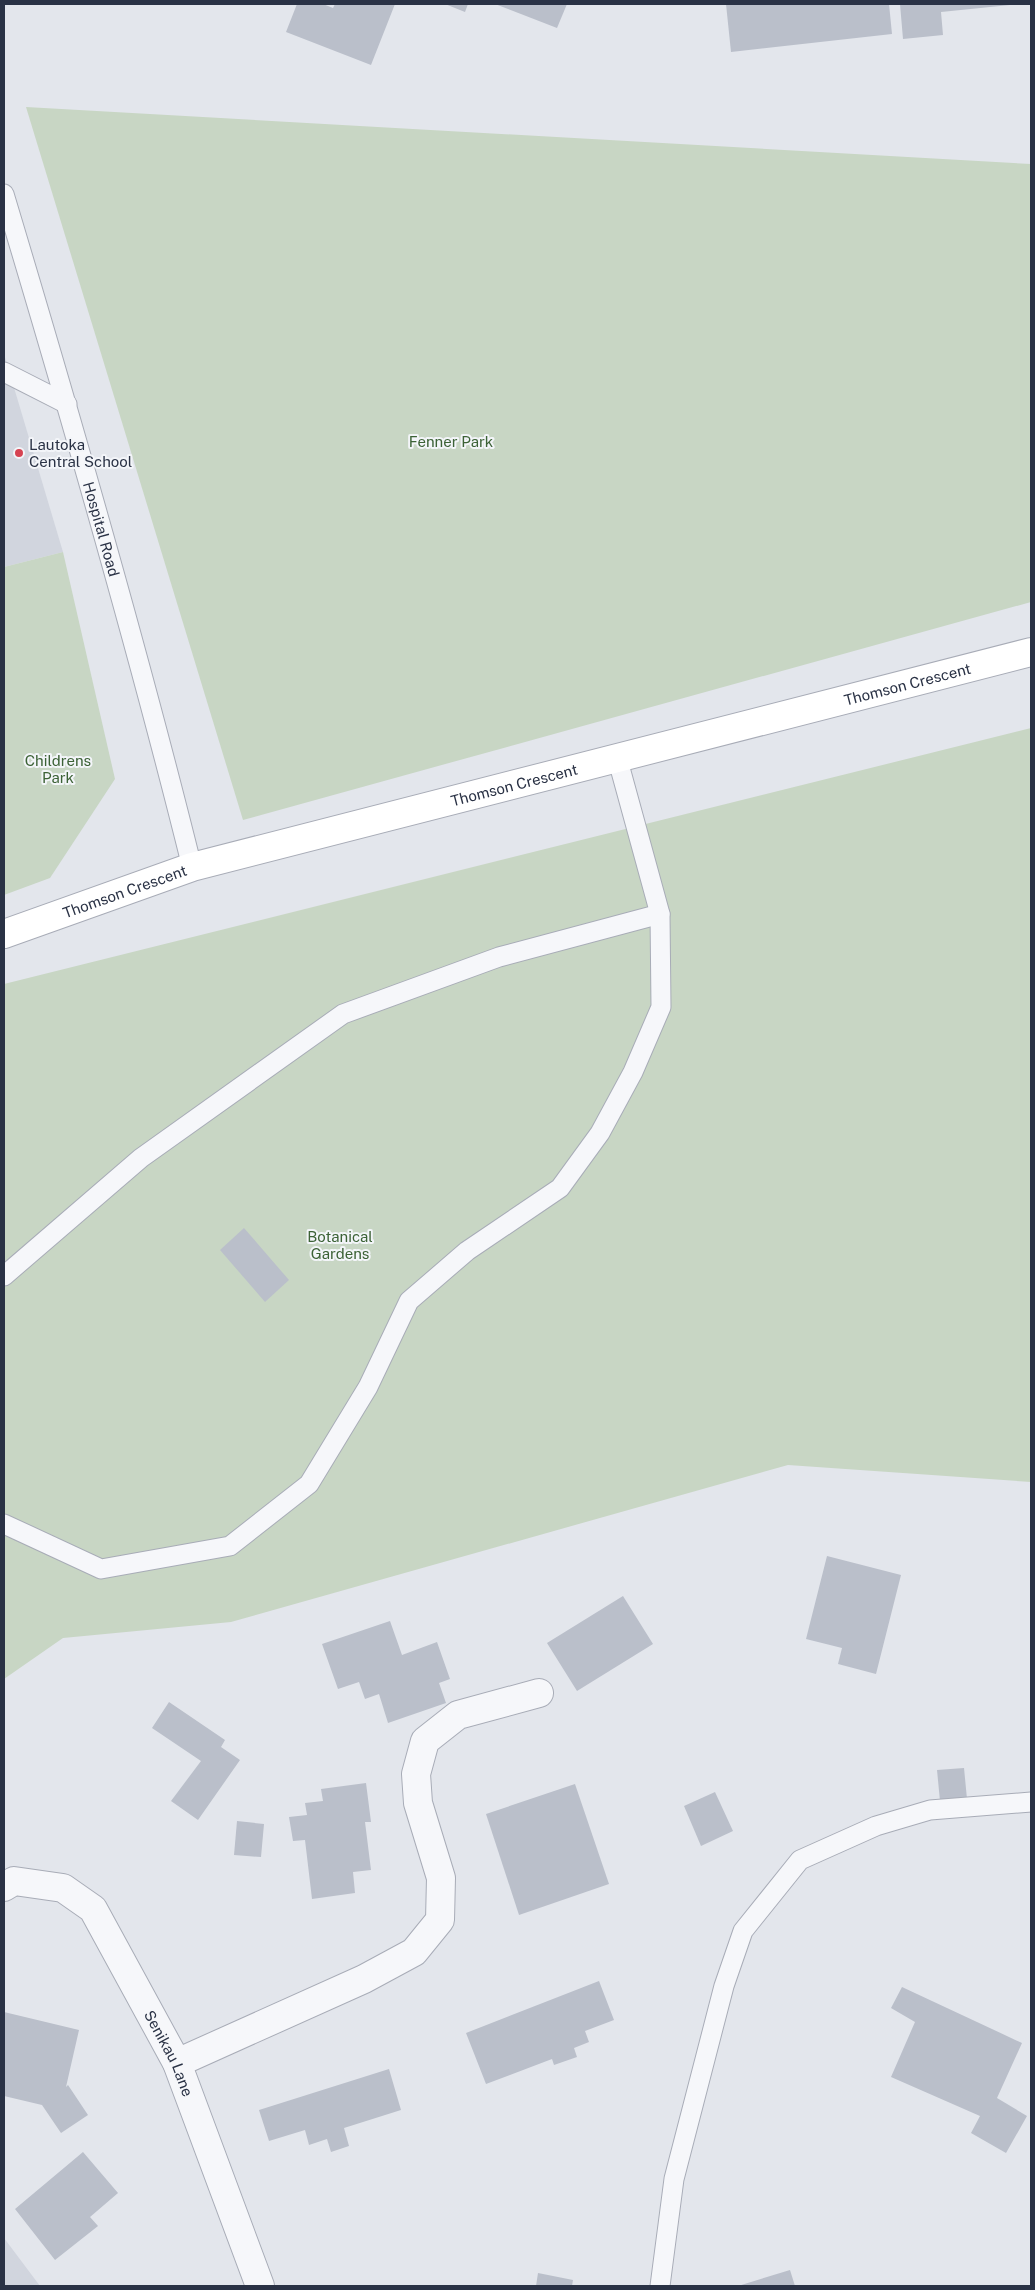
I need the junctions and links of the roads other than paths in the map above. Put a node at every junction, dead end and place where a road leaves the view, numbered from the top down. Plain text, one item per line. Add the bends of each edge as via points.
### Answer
1 (4, 194) edge
2 (4, 372) edge
3 (67, 404) junction
4 (1031, 652) edge
5 (617, 757) junction
6 (192, 867) junction
7 (660, 914) junction
8 (4, 934) edge
9 (4, 1276) edge
10 (4, 1524) edge
11 (539, 1693) dead end
12 (1031, 1802) edge
13 (9, 1884) edge
14 (177, 2063) junction
15 (260, 2286) edge
16 (660, 2286) edge

1 - 3 lane, Hospital Road
2 - 3 lane
3 - 6 lane, Hospital Road
4 - 5 main road, Thomson Crescent
5 - 6 main road, Thomson Crescent
5 - 7 lane
6 - 8 main road, Thomson Crescent
7 - 9 lane via 499,958 343,1014 140,1158
7 - 10 lane via 661,1007 600,1133 560,1188 467,1251 409,1301 368,1387 309,1484 230,1546 101,1570
11 - 14 street via 458,1715 425,1741 416,1774 418,1803 441,1878 440,1920 414,1952
12 - 16 lane via 930,1810 876,1826 800,1860 743,1931 724,1986 674,2179
13 - 14 street, Senikau Lane via 63,1888 93,1909
14 - 15 street, Senikau Lane

